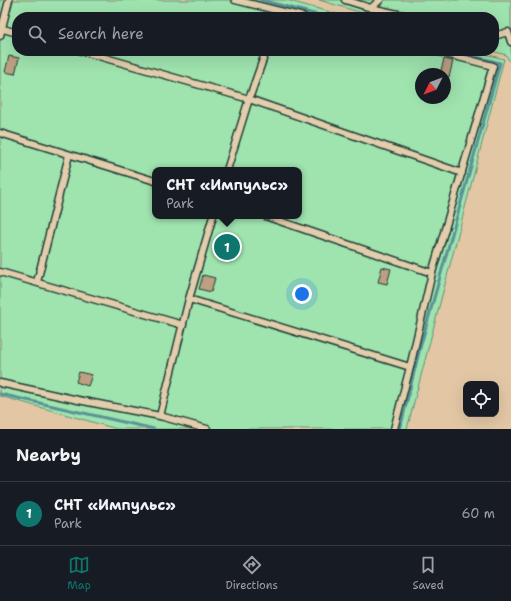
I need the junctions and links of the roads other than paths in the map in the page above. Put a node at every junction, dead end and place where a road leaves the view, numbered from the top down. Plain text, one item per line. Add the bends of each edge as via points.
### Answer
1 (9, 0) edge
2 (235, 0) edge
3 (345, 0) edge
4 (380, 0) edge
5 (370, 8) junction
6 (272, 12) edge
7 (388, 12) edge
8 (1, 28) edge
9 (510, 30) edge
10 (12, 31) edge
11 (499, 34) edge
12 (0, 36) edge
13 (511, 42) edge
14 (99, 56) edge
15 (264, 56) edge
16 (454, 56) edge
17 (249, 99) junction
18 (0, 133) edge
19 (69, 155) junction
20 (228, 167) edge
21 (462, 173) junction
22 (152, 180) edge
23 (212, 219) edge
24 (274, 219) edge
25 (0, 272) edge
26 (432, 273) junction
27 (37, 282) junction
28 (189, 299) junction
29 (183, 325) junction
30 (410, 367) junction
31 (0, 382) edge
32 (160, 416) junction
33 (207, 429) edge
34 (394, 429) edge

1 - 8 lane
2 - 6 lane
3 - 5 lane
4 - 5 lane
5 - 7 lane
8 - 10 lane
8 - 12 lane
9 - 11 lane
9 - 13 lane
14 - 17 lane
15 - 17 lane
16 - 21 lane via 493,66
17 - 20 lane
17 - 21 lane
18 - 19 lane
19 - 22 lane
19 - 27 lane
21 - 26 lane
23 - 28 lane
24 - 26 lane
25 - 27 lane
26 - 30 lane
27 - 29 lane
28 - 29 lane
28 - 30 lane
29 - 32 lane
30 - 34 lane
31 - 32 lane
32 - 33 lane

